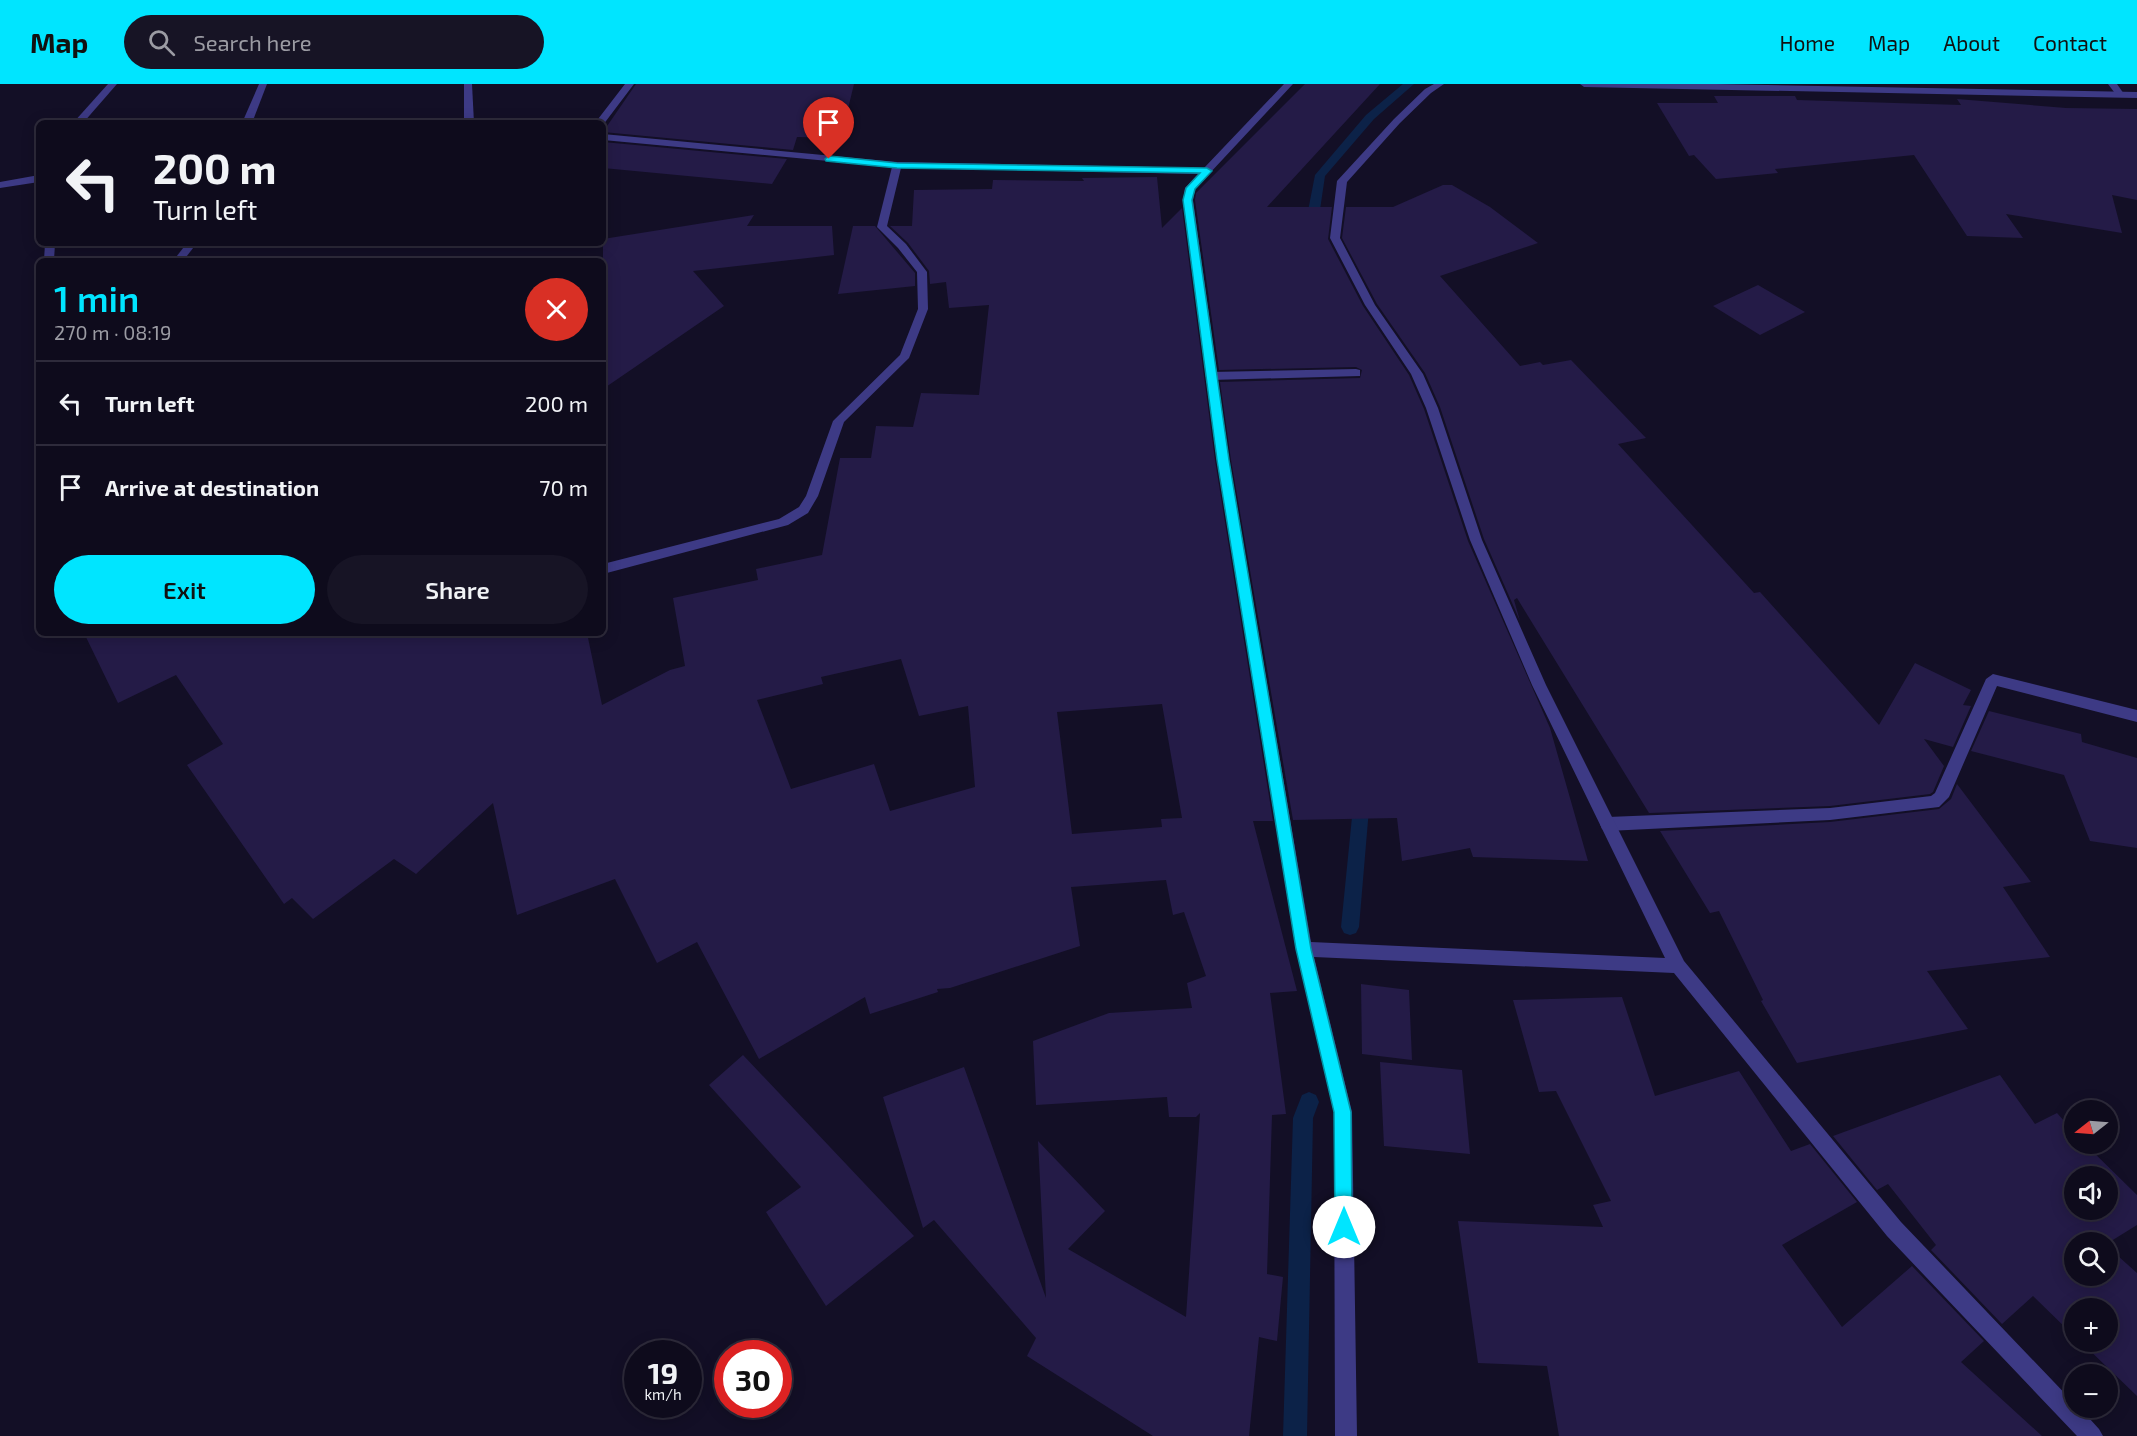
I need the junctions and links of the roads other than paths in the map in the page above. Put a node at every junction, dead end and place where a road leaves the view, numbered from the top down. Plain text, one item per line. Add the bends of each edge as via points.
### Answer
1 (113, 84) edge
2 (263, 84) edge
3 (468, 84) edge
4 (630, 84) edge
5 (1289, 84) edge
6 (1440, 84) edge
7 (1584, 84) edge
8 (2112, 84) edge
9 (2120, 94) junction
10 (2137, 95) edge
11 (81, 120) edge
12 (249, 120) edge
13 (469, 120) edge
14 (602, 120) edge
15 (606, 137) edge
16 (897, 165) junction
17 (1207, 171) junction
18 (36, 180) edge
19 (0, 185) edge
20 (190, 246) edge
21 (180, 258) edge
22 (1356, 373) dead end
23 (1211, 376) junction
24 (606, 568) edge
25 (2137, 716) edge
26 (1608, 824) junction
27 (1304, 949) junction
28 (1678, 966) junction
29 (1346, 1436) edge
30 (2092, 1436) edge

1 - 11 street
2 - 12 street
3 - 13 street
4 - 14 street
5 - 17 street
6 - 26 street via 1396,121 1342,181 1335,238 1370,305 1417,374 1476,540 1539,685
7 - 9 street
8 - 9 street
9 - 10 street
15 - 16 street
16 - 17 street
16 - 24 street via 882,227 922,272 923,309 905,356 839,421 804,510 783,522
17 - 23 street via 1190,188 1188,200
18 - 19 street
20 - 21 street
22 - 23 street
23 - 27 street
25 - 26 street via 1993,679 1941,797 1934,802 1830,814
26 - 28 street
27 - 28 street
27 - 29 street via 1343,1112
28 - 30 street via 1894,1229

